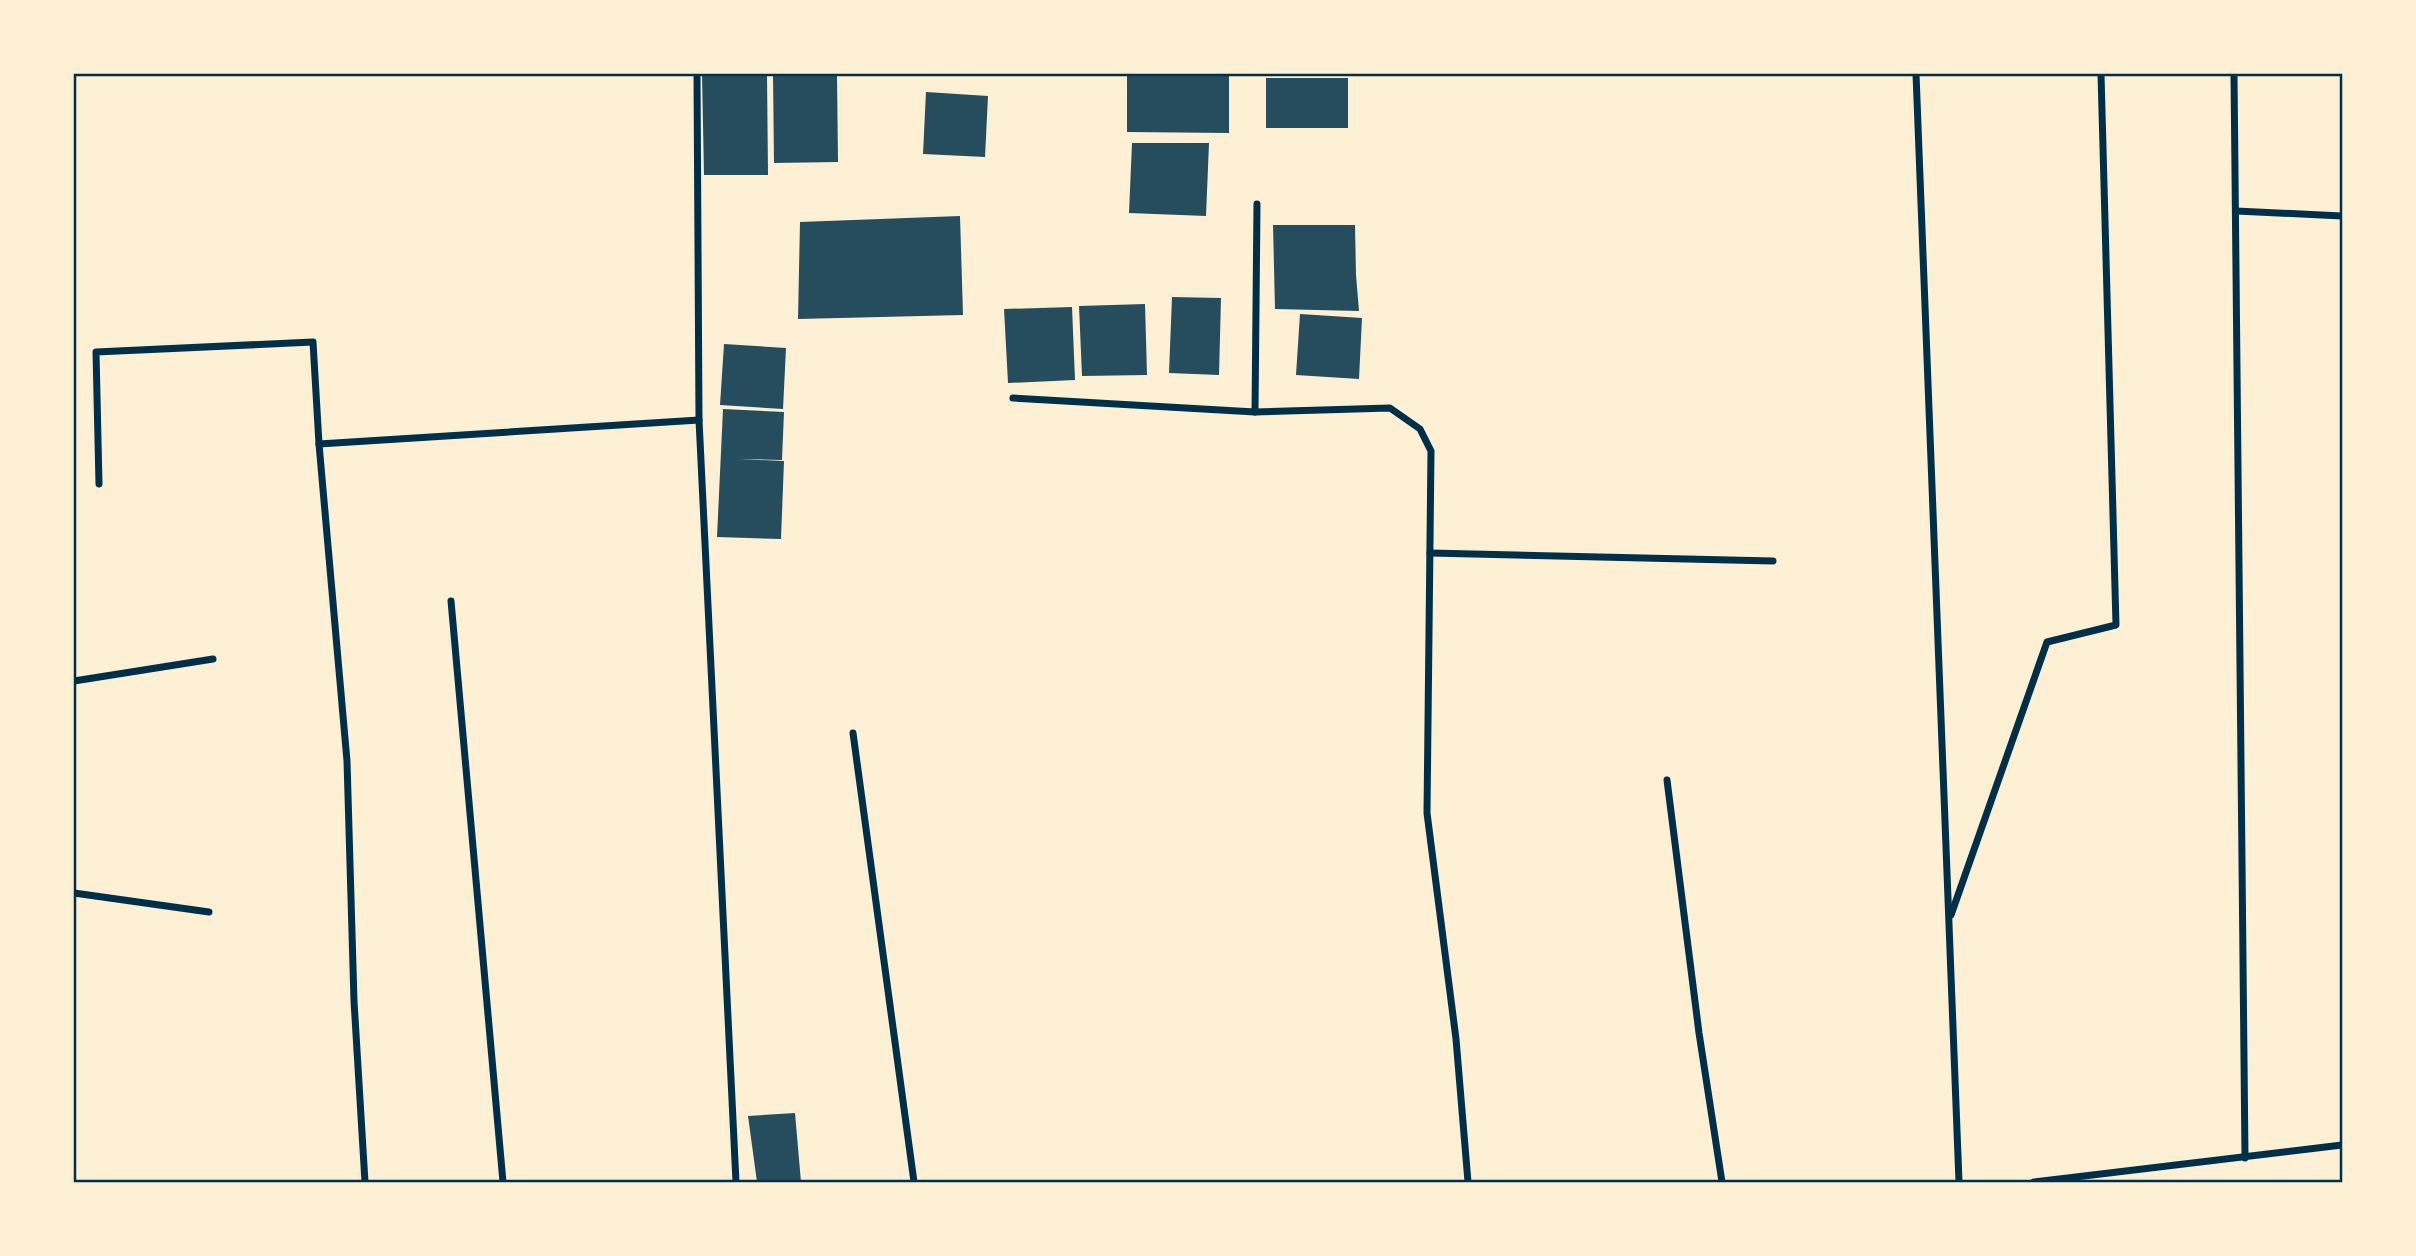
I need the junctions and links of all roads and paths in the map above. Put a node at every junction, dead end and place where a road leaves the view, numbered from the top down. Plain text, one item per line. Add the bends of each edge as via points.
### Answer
1 (697, 74) edge
2 (1916, 74) edge
3 (2101, 74) edge
4 (2234, 74) edge
5 (1256, 204) dead end
6 (2236, 211) junction
7 (2343, 216) edge
8 (1013, 398) dead end
9 (1255, 412) junction
10 (699, 420) junction
11 (318, 444) junction
12 (99, 484) dead end
13 (1430, 554) junction
14 (1773, 561) dead end
15 (452, 601) dead end
16 (213, 659) dead end
17 (74, 681) edge
18 (853, 733) dead end
19 (1667, 780) dead end
20 (74, 893) edge
21 (209, 912) dead end
22 (1949, 919) junction
23 (2343, 1145) edge
24 (2245, 1158) junction
25 (365, 1182) edge
26 (503, 1182) edge
27 (736, 1182) edge
28 (914, 1182) edge
29 (1468, 1182) edge
30 (1722, 1182) edge
31 (1959, 1182) edge
32 (2034, 1182) edge

1 - 10 street
2 - 22 street
3 - 22 street via 2116,625 2047,642
4 - 6 street
5 - 9 street
6 - 7 street
6 - 24 street
8 - 9 street
9 - 13 street via 1390,408 1420,429 1431,451
10 - 11 street
10 - 27 street
11 - 12 street via 313,342 96,352
11 - 25 street via 347,761
13 - 14 street
13 - 29 street via 1427,813 1456,1039
15 - 26 street
16 - 17 street
18 - 28 street
19 - 30 street
20 - 21 street
22 - 31 street
23 - 24 street
24 - 32 street

